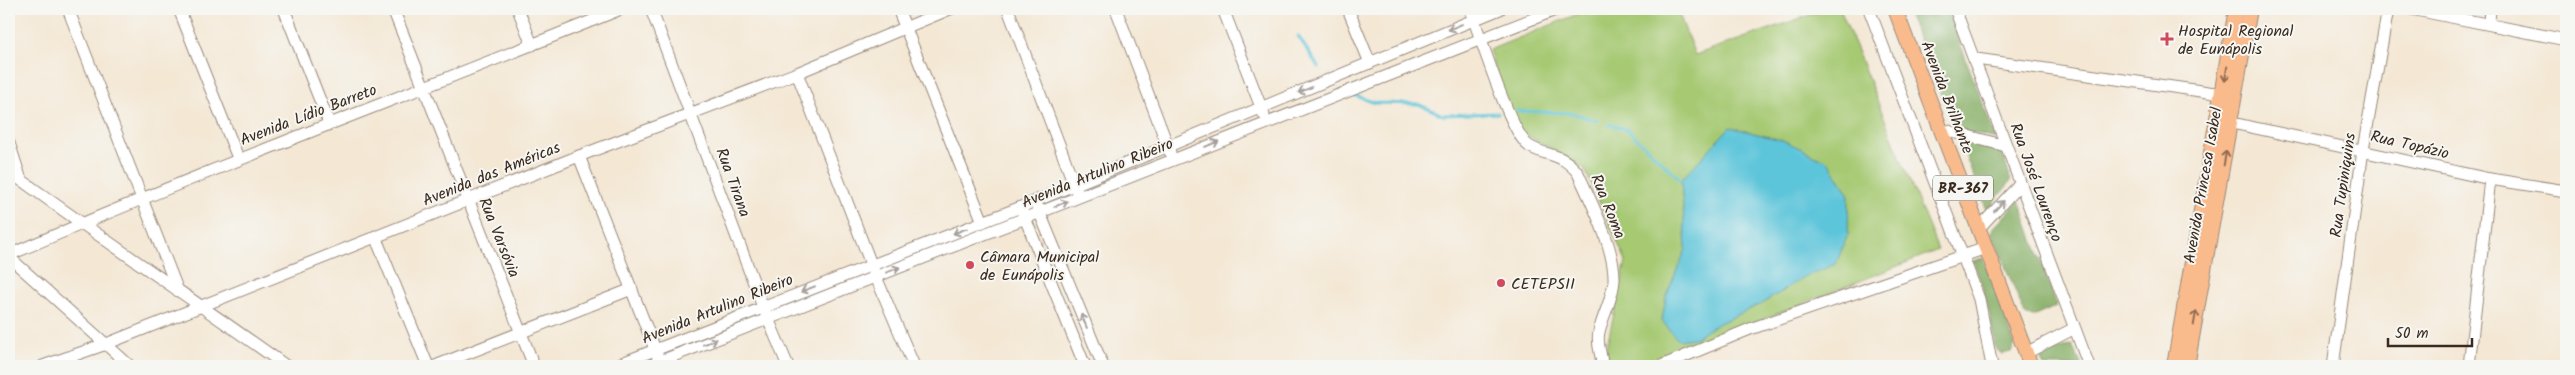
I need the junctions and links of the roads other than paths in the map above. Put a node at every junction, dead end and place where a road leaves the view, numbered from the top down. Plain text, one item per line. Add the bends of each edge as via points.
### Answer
1 (68, 9) edge
2 (179, 9) edge
3 (284, 9) edge
4 (393, 9) edge
5 (518, 9) edge
6 (621, 9) edge
7 (651, 9) edge
8 (898, 9) edge
9 (950, 9) edge
10 (1008, 9) edge
11 (1116, 9) edge
12 (1223, 9) edge
13 (1348, 9) edge
14 (1500, 9) edge
15 (1558, 9) edge
16 (1869, 9) edge
17 (1895, 9) edge
18 (1955, 9) edge
19 (2236, 9) edge
20 (2250, 9) edge
21 (2388, 9) edge
22 (2411, 9) edge
23 (2490, 9) edge
24 (1472, 14) edge
25 (2489, 23) junction
26 (905, 28) junction
27 (1481, 39) junction
28 (2566, 40) edge
29 (532, 45) junction
30 (1370, 63) junction
31 (1976, 63) junction
32 (797, 72) junction
33 (425, 88) junction
34 (2229, 95) junction
35 (1261, 107) junction
36 (691, 112) junction
37 (1266, 122) junction
38 (2224, 122) junction
39 (329, 123) junction
40 (1941, 129) junction
41 (9, 143) edge
42 (1167, 145) junction
43 (2006, 146) junction
44 (2363, 150) junction
45 (579, 156) junction
46 (238, 158) junction
47 (1173, 159) junction
48 (9, 171) edge
49 (2490, 179) junction
50 (21, 180) junction
51 (2020, 184) junction
52 (1074, 185) junction
53 (2566, 191) edge
54 (1079, 197) junction
55 (141, 198) junction
56 (468, 200) junction
57 (1035, 201) junction
58 (1021, 207) junction
59 (1040, 213) junction
60 (1026, 218) junction
61 (983, 222) junction
62 (80, 224) junction
63 (1979, 228) junction
64 (375, 236) junction
65 (1986, 248) junction
66 (1963, 255) junction
67 (9, 256) edge
68 (872, 264) junction
69 (876, 277) junction
70 (632, 289) junction
71 (178, 292) junction
72 (201, 305) junction
73 (763, 307) junction
74 (768, 320) junction
75 (2073, 329) junction
76 (521, 333) junction
77 (106, 344) junction
78 (655, 350) junction
79 (2029, 360) edge
80 (661, 364) edge
81 (43, 366) edge
82 (130, 366) edge
83 (286, 366) edge
84 (428, 366) edge
85 (435, 366) edge
86 (534, 366) edge
87 (614, 366) edge
88 (648, 366) edge
89 (788, 366) edge
90 (914, 366) edge
91 (1085, 366) edge
92 (1103, 366) edge
93 (1602, 366) edge
94 (1661, 366) edge
95 (1992, 366) edge
96 (2089, 366) edge
97 (2174, 366) edge
98 (2187, 366) edge
99 (2333, 366) edge
100 (2469, 366) edge

1 - 55 street
2 - 46 street
3 - 39 street
4 - 33 street, Rua Varsóvia
5 - 29 street
6 - 29 street, Avenida Lídio Barreto
7 - 36 street, Rua Tirana
8 - 26 street
9 - 26 street, Avenida das Américas
10 - 52 street
11 - 42 street
12 - 35 street
13 - 30 street
14 - 24 street, Avenida Artulino Ribeiro
15 - 27 street, Avenida Artulino Ribeiro
16 - 66 street
17 - 40 main road, Avenida Brilhante / BR-367
18 - 31 street, Rua José Lourenço
19 -> 34 main road, Avenida Princesa Isabel
20 - 34 main road, Avenida Princesa Isabel
21 - 44 street, Rua Tupiniquins
22 - 25 street
23 - 25 street
24 - 27 street, Rua Roma
24 -> 30 street, Avenida Artulino Ribeiro
25 - 28 street
26 - 32 street, Avenida das Américas
26 - 61 street
27 - 37 street, Avenida Artulino Ribeiro
27 - 93 street, Rua Roma via 1519,136 1529,146 1560,156 1578,173 1606,244 1614,277 1613,294 1599,333
29 - 33 street, Avenida Lídio Barreto
30 -> 35 street, Avenida Artulino Ribeiro
31 - 34 street via 1976,59
31 - 43 street, Rua José Lourenço
32 - 36 street, Avenida das Américas
32 - 68 street
33 - 39 street, Avenida Lídio Barreto
33 - 56 street, Rua Varsóvia
34 - 38 main road, Avenida Princesa Isabel
35 - 37 street
35 - 42 street, Avenida Artulino Ribeiro
36 - 45 street, Avenida das Américas
36 - 73 street, Rua Tirana
47 -> 37 street, Avenida Artulino Ribeiro
38 - 44 street, Rua Topázio
38 - 97 main road, Avenida Princesa Isabel
98 -> 38 main road, Avenida Princesa Isabel
39 - 46 street, Avenida Lídio Barreto
40 - 43 street
40 - 63 main road, Avenida Brilhante / BR-367
41 - 50 street
42 - 47 street
42 - 52 street, Avenida Artulino Ribeiro
43 - 51 street, Rua José Lourenço
44 - 49 street, Rua Topázio
44 - 99 street, Rua Tupiniquins
45 - 56 street, Avenida das Américas
45 - 70 street
46 - 55 street, Avenida Lídio Barreto
47 - 54 street, Avenida Artulino Ribeiro
48 - 50 street
49 - 53 street, Rua Topázio
49 - 100 street
50 - 62 street
63 -> 51 street
51 - 75 street, Rua José Lourenço
52 - 54 street
52 - 57 street, Avenida Artulino Ribeiro
59 -> 54 street, Avenida Artulino Ribeiro
55 - 62 street, Avenida Lídio Barreto
55 - 71 street
56 - 64 street, Avenida das Américas
56 - 76 street, Rua Varsóvia
57 - 58 street, Avenida Artulino Ribeiro
57 - 59 street
58 - 60 street
58 - 61 street, Avenida Artulino Ribeiro
59 - 60 street, Avenida Artulino Ribeiro
92 -> 59 street
69 -> 60 street, Avenida Artulino Ribeiro
60 - 91 street
61 -> 68 street, Avenida Artulino Ribeiro
62 - 67 street, Avenida Lídio Barreto
62 - 71 street
63 - 65 main road, Avenida Brilhante / BR-367
64 - 72 street, Avenida das Américas
64 - 84 street
65 - 66 street
65 - 79 main road, Avenida Brilhante / BR-367
66 - 94 street via 1750,329
66 - 95 street via 1985,322
67 - 77 street
68 - 69 street
68 -> 73 street, Avenida Artulino Ribeiro
69 - 74 street, Avenida Artulino Ribeiro
69 - 90 street
70 - 76 street
70 - 78 street
71 - 72 street
72 - 77 street, Avenida das Américas
72 - 83 street
73 - 74 street, Rua Tirana
73 - 78 street, Avenida Artulino Ribeiro
80 -> 74 street, Avenida Artulino Ribeiro
74 - 89 street, Rua Tirana
75 - 79 street
75 - 96 street, Rua José Lourenço
76 - 85 street
76 - 86 street, Rua Varsóvia
77 - 81 street, Avenida das Américas
77 - 82 street
78 - 80 street
78 - 87 street, Avenida Artulino Ribeiro
80 - 88 street, Avenida Artulino Ribeiro

